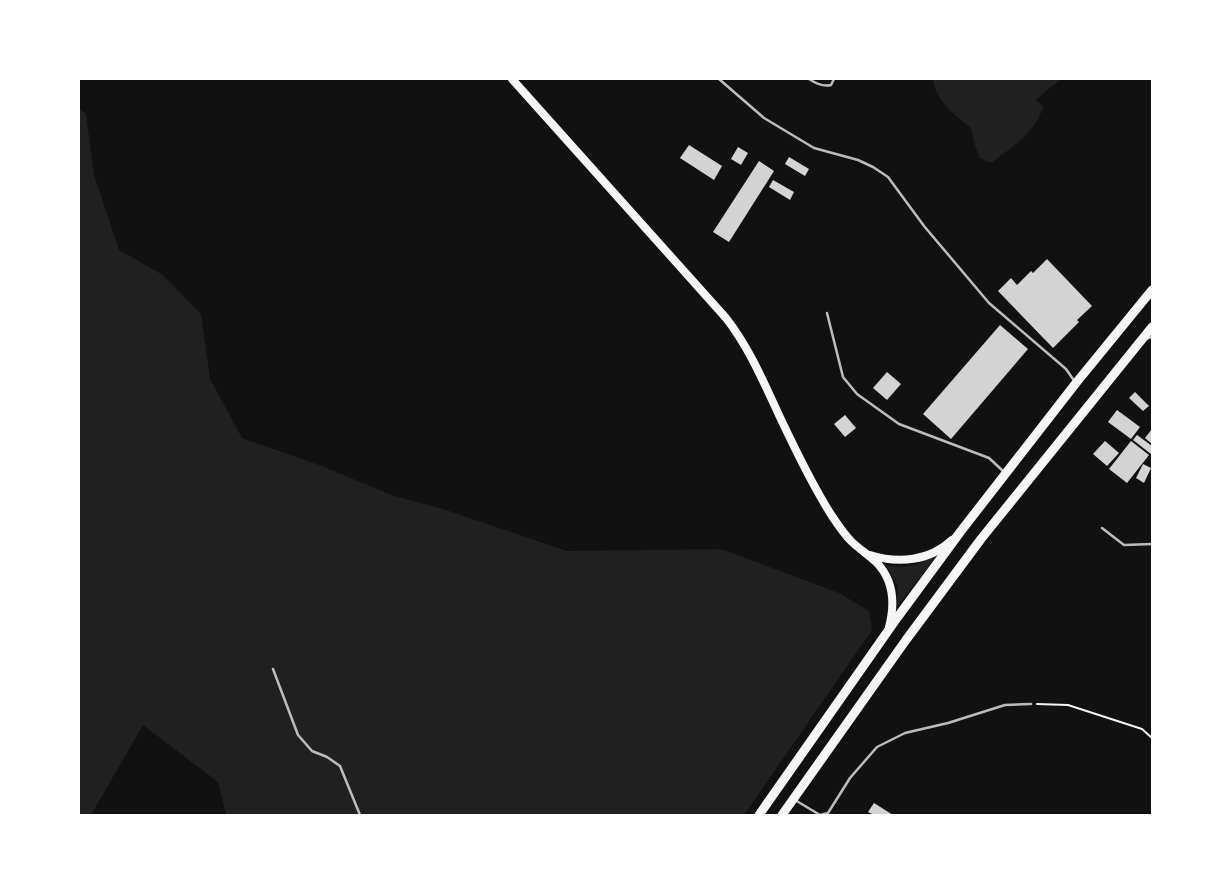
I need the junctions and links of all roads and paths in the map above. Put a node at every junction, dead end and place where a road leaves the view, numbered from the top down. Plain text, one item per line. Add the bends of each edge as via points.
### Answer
1 (512, 79) edge
2 (719, 79) edge
3 (809, 79) edge
4 (834, 79) edge
5 (1152, 290) edge
6 (827, 313) dead end
7 (1152, 327) edge
8 (1152, 338) edge
9 (1141, 340) junction
10 (1076, 383) junction
11 (1006, 474) junction
12 (1102, 528) dead end
13 (961, 531) junction
14 (1152, 544) edge
15 (866, 554) junction
16 (888, 631) junction
17 (273, 669) dead end
18 (1031, 704) joint
19 (1152, 738) edge
20 (794, 799) junction
21 (360, 815) edge
22 (759, 815) edge
23 (782, 815) edge

1 - 15 main road via 739,335 824,503 841,530
2 - 10 lane via 764,118 814,148 858,160 888,177 924,226 989,303 1066,369
3 - 4 lane via 827,86
5 - 10 highway
6 - 11 lane via 843,377 857,394 900,424 989,458
7 - 9 highway
8 - 9 lane
9 - 20 highway via 976,546
10 - 11 highway
11 - 13 highway
12 - 14 lane via 1124,545
13 - 15 main road via 934,553 917,559 900,561
13 - 16 highway
15 - 16 main road via 885,573 891,585 894,599
16 - 22 highway
17 - 21 lane via 298,735 312,752 340,766
18 - 19 path via 1068,705 1142,729
18 - 20 lane via 1005,706 905,733 877,747 850,778 828,813 820,815
20 - 23 highway

